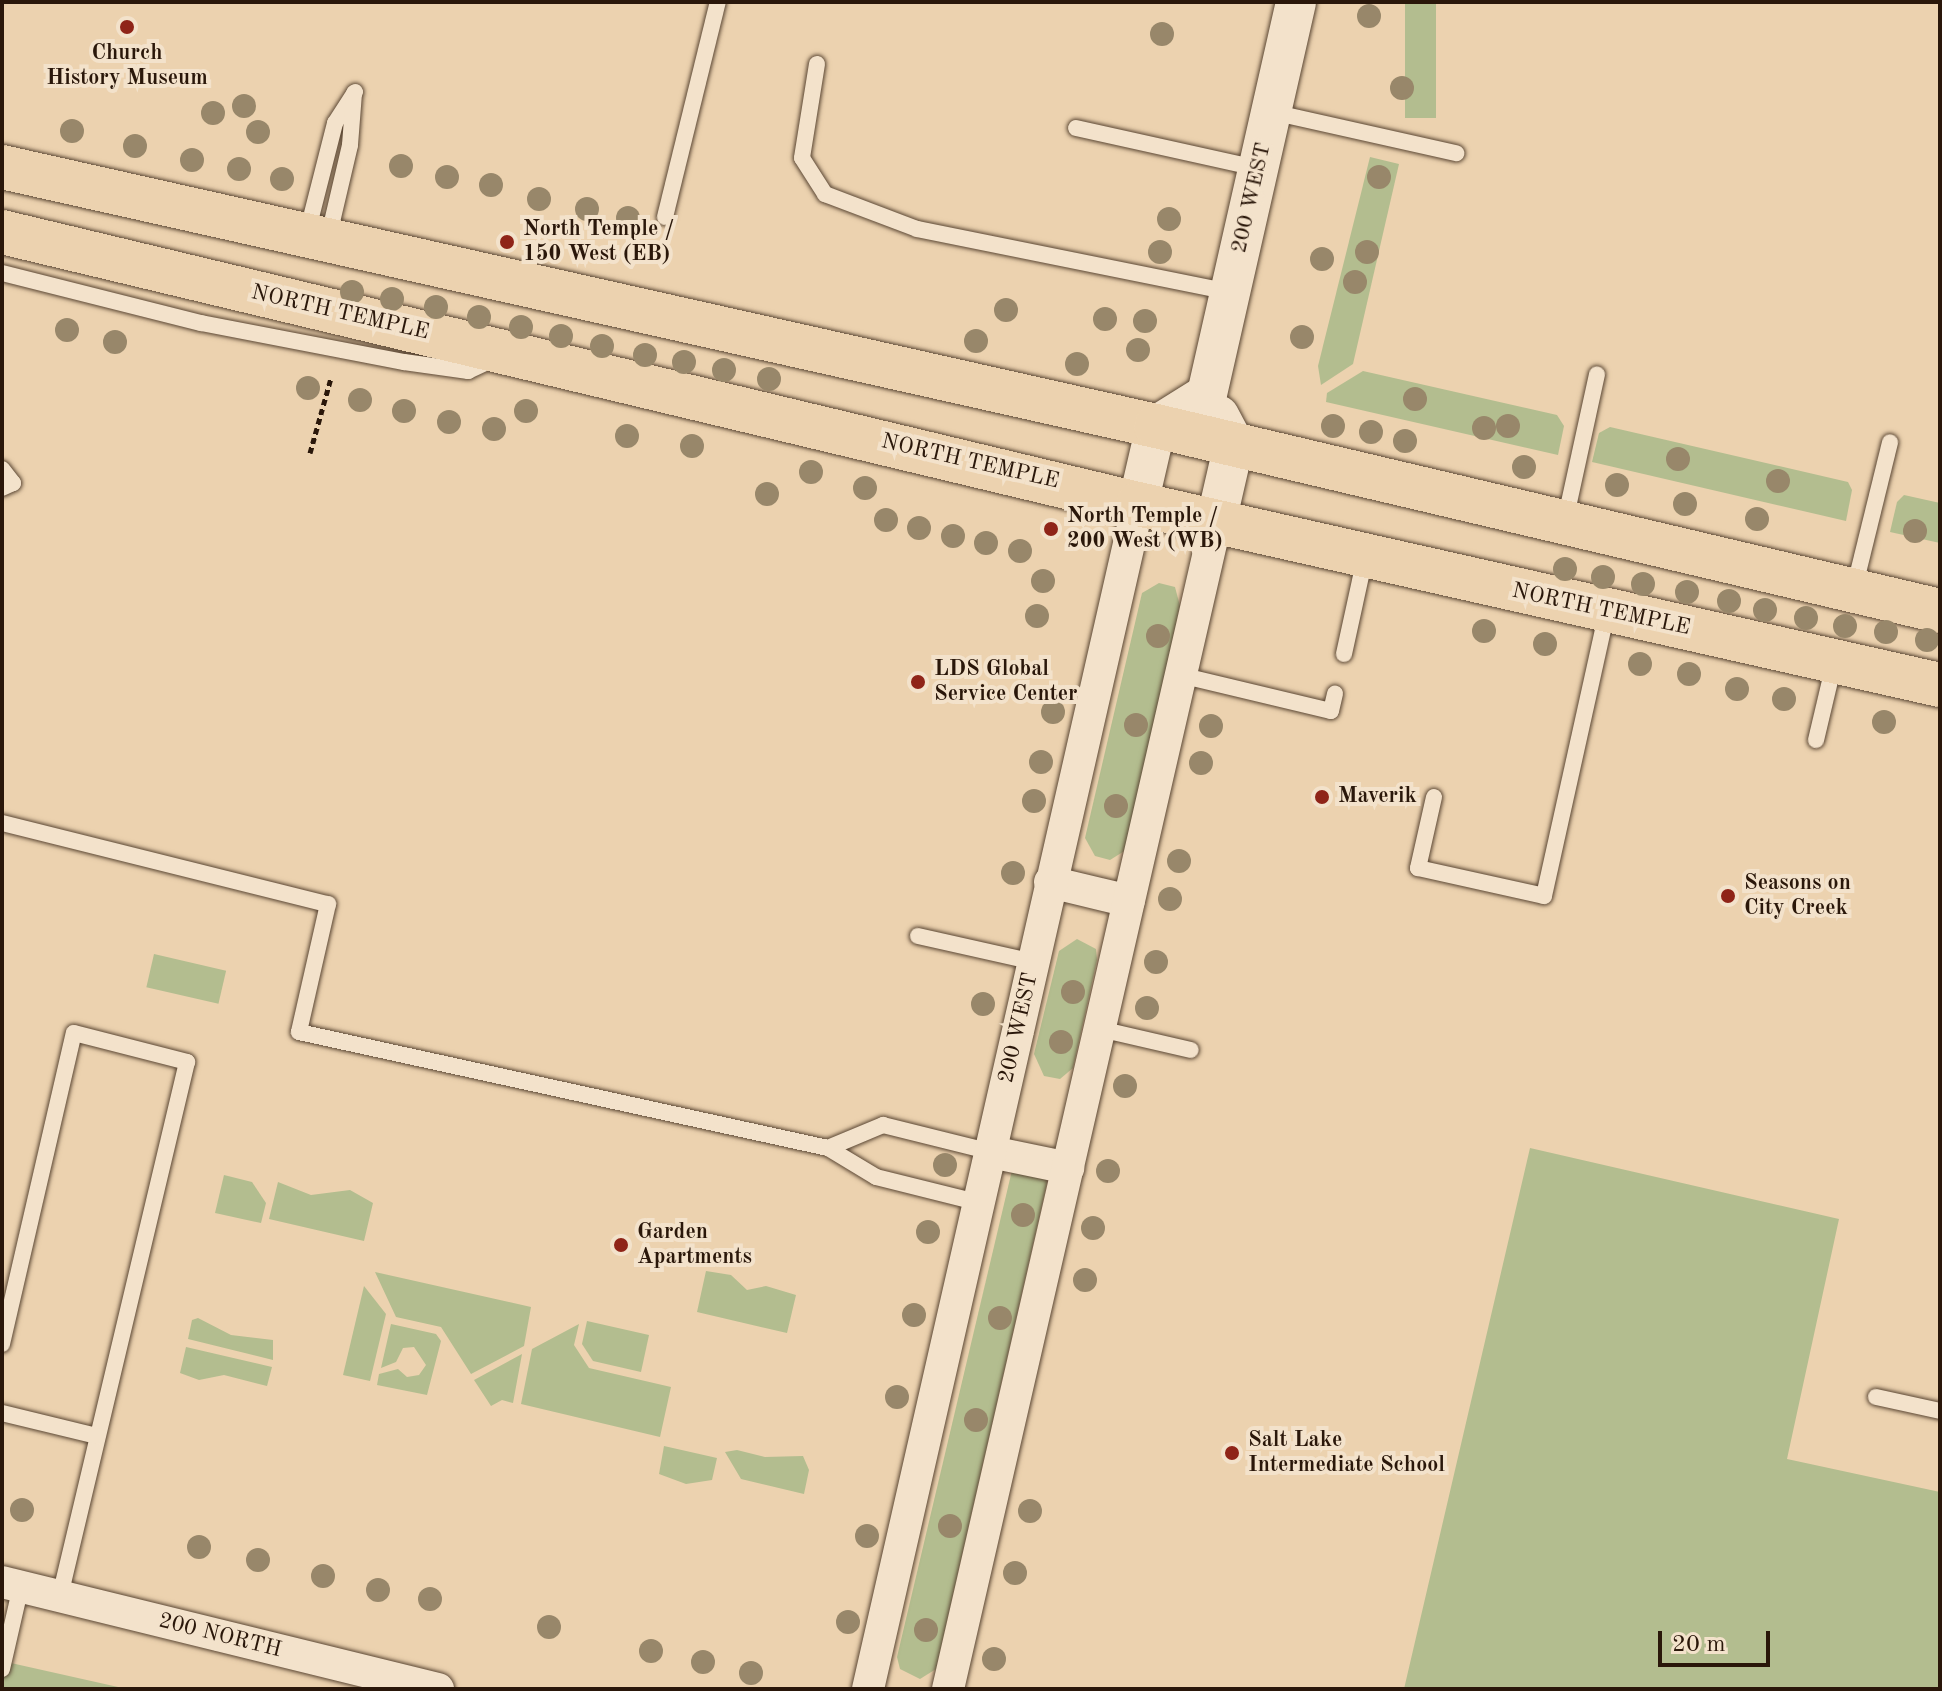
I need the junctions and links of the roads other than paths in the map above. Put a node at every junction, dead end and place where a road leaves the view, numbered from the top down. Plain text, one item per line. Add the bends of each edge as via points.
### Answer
1 (718, 2) edge
2 (1296, 2) edge
3 (817, 64) dead end
4 (1272, 112) junction
5 (1076, 128) dead end
6 (1456, 153) dead end
7 (2, 167) edge
8 (1259, 168) junction
9 (665, 217) dead end
10 (2, 232) edge
11 (317, 238) junction
12 (2, 273) edge
13 (1231, 293) junction
14 (506, 353) junction
15 (1597, 374) dead end
16 (1207, 394) junction
17 (1156, 426) junction
18 (1890, 442) dead end
19 (1234, 444) junction
20 (2, 469) edge
21 (2, 488) edge
22 (1138, 504) junction
23 (1216, 522) junction
24 (1565, 523) junction
25 (1365, 556) junction
26 (1854, 591) junction
27 (1608, 611) junction
28 (1940, 611) edge
29 (1344, 654) dead end
30 (1835, 661) junction
31 (1180, 675) junction
32 (1940, 685) edge
33 (1335, 693) dead end
34 (1816, 740) dead end
35 (1434, 797) dead end
36 (2, 823) edge
37 (1050, 882) junction
38 (1129, 901) junction
39 (918, 936) dead end
40 (1034, 962) junction
41 (1100, 1029) junction
42 (1191, 1050) dead end
43 (828, 1148) junction
44 (991, 1152) junction
45 (1068, 1168) junction
46 (980, 1203) junction
47 (2, 1344) edge
48 (1876, 1397) dead end
49 (1940, 1411) edge
50 (2, 1413) edge
51 (97, 1436) junction
52 (11, 1584) edge
53 (60, 1596) junction
54 (2, 1669) edge
55 (348, 1678) edge
56 (438, 1689) edge
57 (868, 1689) edge
58 (948, 1689) edge

1 - 9 lane
2 - 4 street, 200 WEST
3 - 13 lane via 802,158 825,194 917,229
4 - 6 lane
4 - 8 street, 200 WEST
5 - 8 lane
7 - 11 main road
8 - 13 street, 200 WEST
10 - 14 main road, NORTH TEMPLE
11 - 11 lane via 350,145 355,92 335,123
11 - 17 main road
12 - 14 lane via 201,323 404,362 468,371
13 - 16 street, 200 WEST
14 - 22 main road, NORTH TEMPLE
15 - 24 lane
16 - 17 street
16 - 19 street
17 - 19 main road
17 - 22 street, 200 WEST
18 - 26 lane
19 - 23 street
19 - 24 main road
20 - 21 lane via 13,483
22 - 23 main road, NORTH TEMPLE
22 - 37 street, 200 WEST
23 - 25 main road, NORTH TEMPLE
23 - 31 street
24 - 26 main road
25 - 27 main road, NORTH TEMPLE
25 - 29 lane
26 - 28 main road
27 - 30 main road, NORTH TEMPLE
27 - 35 lane via 1544,896 1418,868
30 - 32 main road, NORTH TEMPLE
30 - 34 lane
31 - 33 lane via 1331,711
31 - 38 street
36 - 43 lane via 328,904 299,1032
37 - 38 street
37 - 40 street, 200 WEST
38 - 41 street
39 - 40 lane
40 - 44 street, 200 WEST
41 - 42 lane
41 - 45 street
43 - 44 lane via 883,1125
43 - 46 lane via 876,1177
44 - 45 street
44 - 46 street, 200 WEST
45 - 58 street
46 - 57 street, 200 WEST
47 - 51 lane via 74,1033 187,1062
48 - 49 lane
50 - 51 lane
51 - 53 lane
52 - 53 street, 200 NORTH
52 - 54 lane
53 - 55 street, 200 NORTH
55 - 56 street, 200 NORTH

